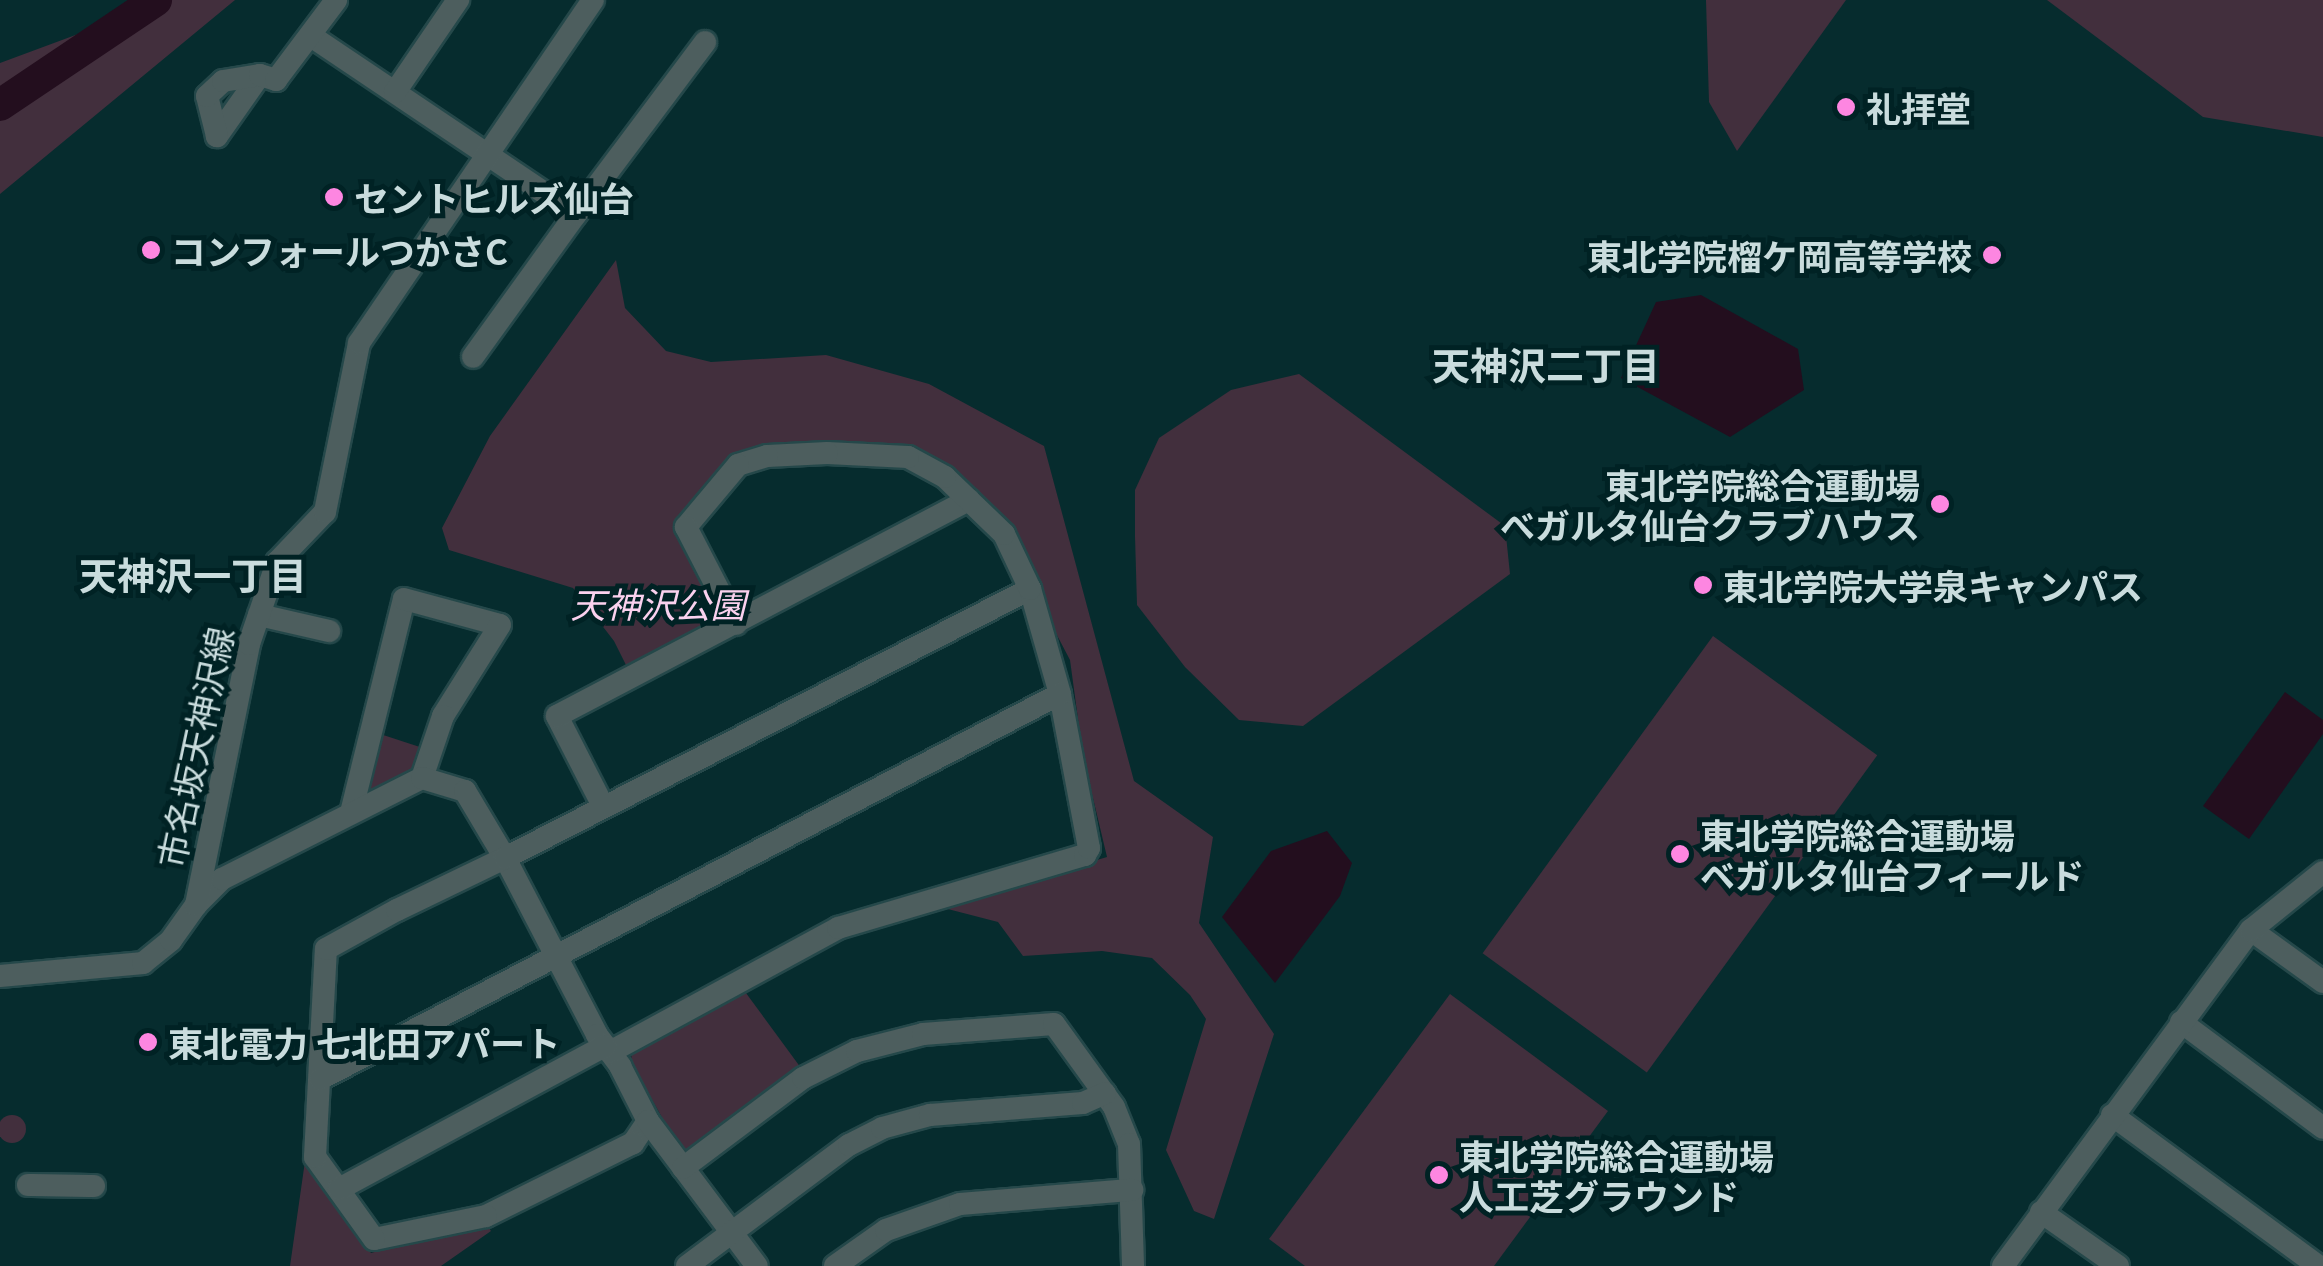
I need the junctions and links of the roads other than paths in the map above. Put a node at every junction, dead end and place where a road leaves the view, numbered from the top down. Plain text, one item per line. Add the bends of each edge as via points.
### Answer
1 (336, 0) edge
2 (458, 0) edge
3 (593, 0) edge
4 (312, 36) junction
5 (704, 42) dead end
6 (260, 76) dead end
7 (394, 92) junction
8 (489, 156) junction
9 (576, 214) junction
10 (473, 358) dead end
11 (969, 500) junction
12 (1030, 589) junction
13 (258, 615) junction
14 (736, 624) junction
15 (329, 632) dead end
16 (1060, 694) junction
17 (422, 778) junction
18 (604, 806) junction
19 (351, 812) junction
20 (505, 858) junction
21 (2323, 872) edge
22 (196, 905) junction
23 (2251, 930) junction
24 (559, 960) junction
25 (0, 976) edge
26 (2323, 982) edge
27 (2181, 1022) junction
28 (608, 1049) junction
29 (320, 1079) junction
30 (1105, 1093) junction
31 (2112, 1116) junction
32 (648, 1121) junction
33 (2323, 1128) edge
34 (683, 1168) junction
35 (28, 1185) dead end
36 (94, 1186) dead end
37 (338, 1189) junction
38 (1132, 1190) junction
39 (2042, 1212) junction
40 (732, 1233) junction
41 (687, 1266) edge
42 (757, 1266) edge
43 (835, 1266) edge
44 (1133, 1266) edge
45 (2003, 1266) edge
46 (2118, 1266) edge
47 (2318, 1266) edge

1 - 4 street
2 - 7 street
3 - 8 street, 市名坂天神沢線
4 - 6 street via 276,80
4 - 7 street
5 - 9 street
7 - 8 street
8 - 9 street
8 - 13 street, 市名坂天神沢線 via 359,343 325,512 276,562
9 - 10 street
11 - 12 street via 1004,534
11 - 14 street
11 - 14 street via 908,457 767,456 738,466 686,527
12 - 16 street
12 - 18 street
13 - 15 street
13 - 22 street, 市名坂天神沢線
14 - 18 street via 558,716
16 - 24 street via 645,906
16 - 28 street via 1089,848 1085,855 838,928
17 - 19 street
17 - 19 street via 443,716 500,626 404,599
17 - 20 street via 465,791
18 - 20 street
19 - 22 street via 222,879
20 - 24 street
20 - 29 street via 326,949
21 - 23 street
22 - 25 street, 市名坂天神沢線 via 171,940 143,963
23 - 26 street
23 - 27 street
24 - 28 street
24 - 29 street
27 - 31 street
27 - 33 street
28 - 32 street
28 - 37 street
29 - 37 street via 314,1152
30 - 34 street via 1054,1024 922,1034 820,1068
30 - 38 street via 1129,1144
30 - 40 street via 1083,1104 930,1115 882,1128 849,1144
31 - 39 street
31 - 47 street
32 - 34 street
32 - 37 street via 633,1143 460,1224 379,1241
34 - 40 street
35 - 36 street
38 - 43 street via 949,1207 886,1230
38 - 44 street
39 - 45 street
39 - 46 street
40 - 41 street
40 - 42 street

